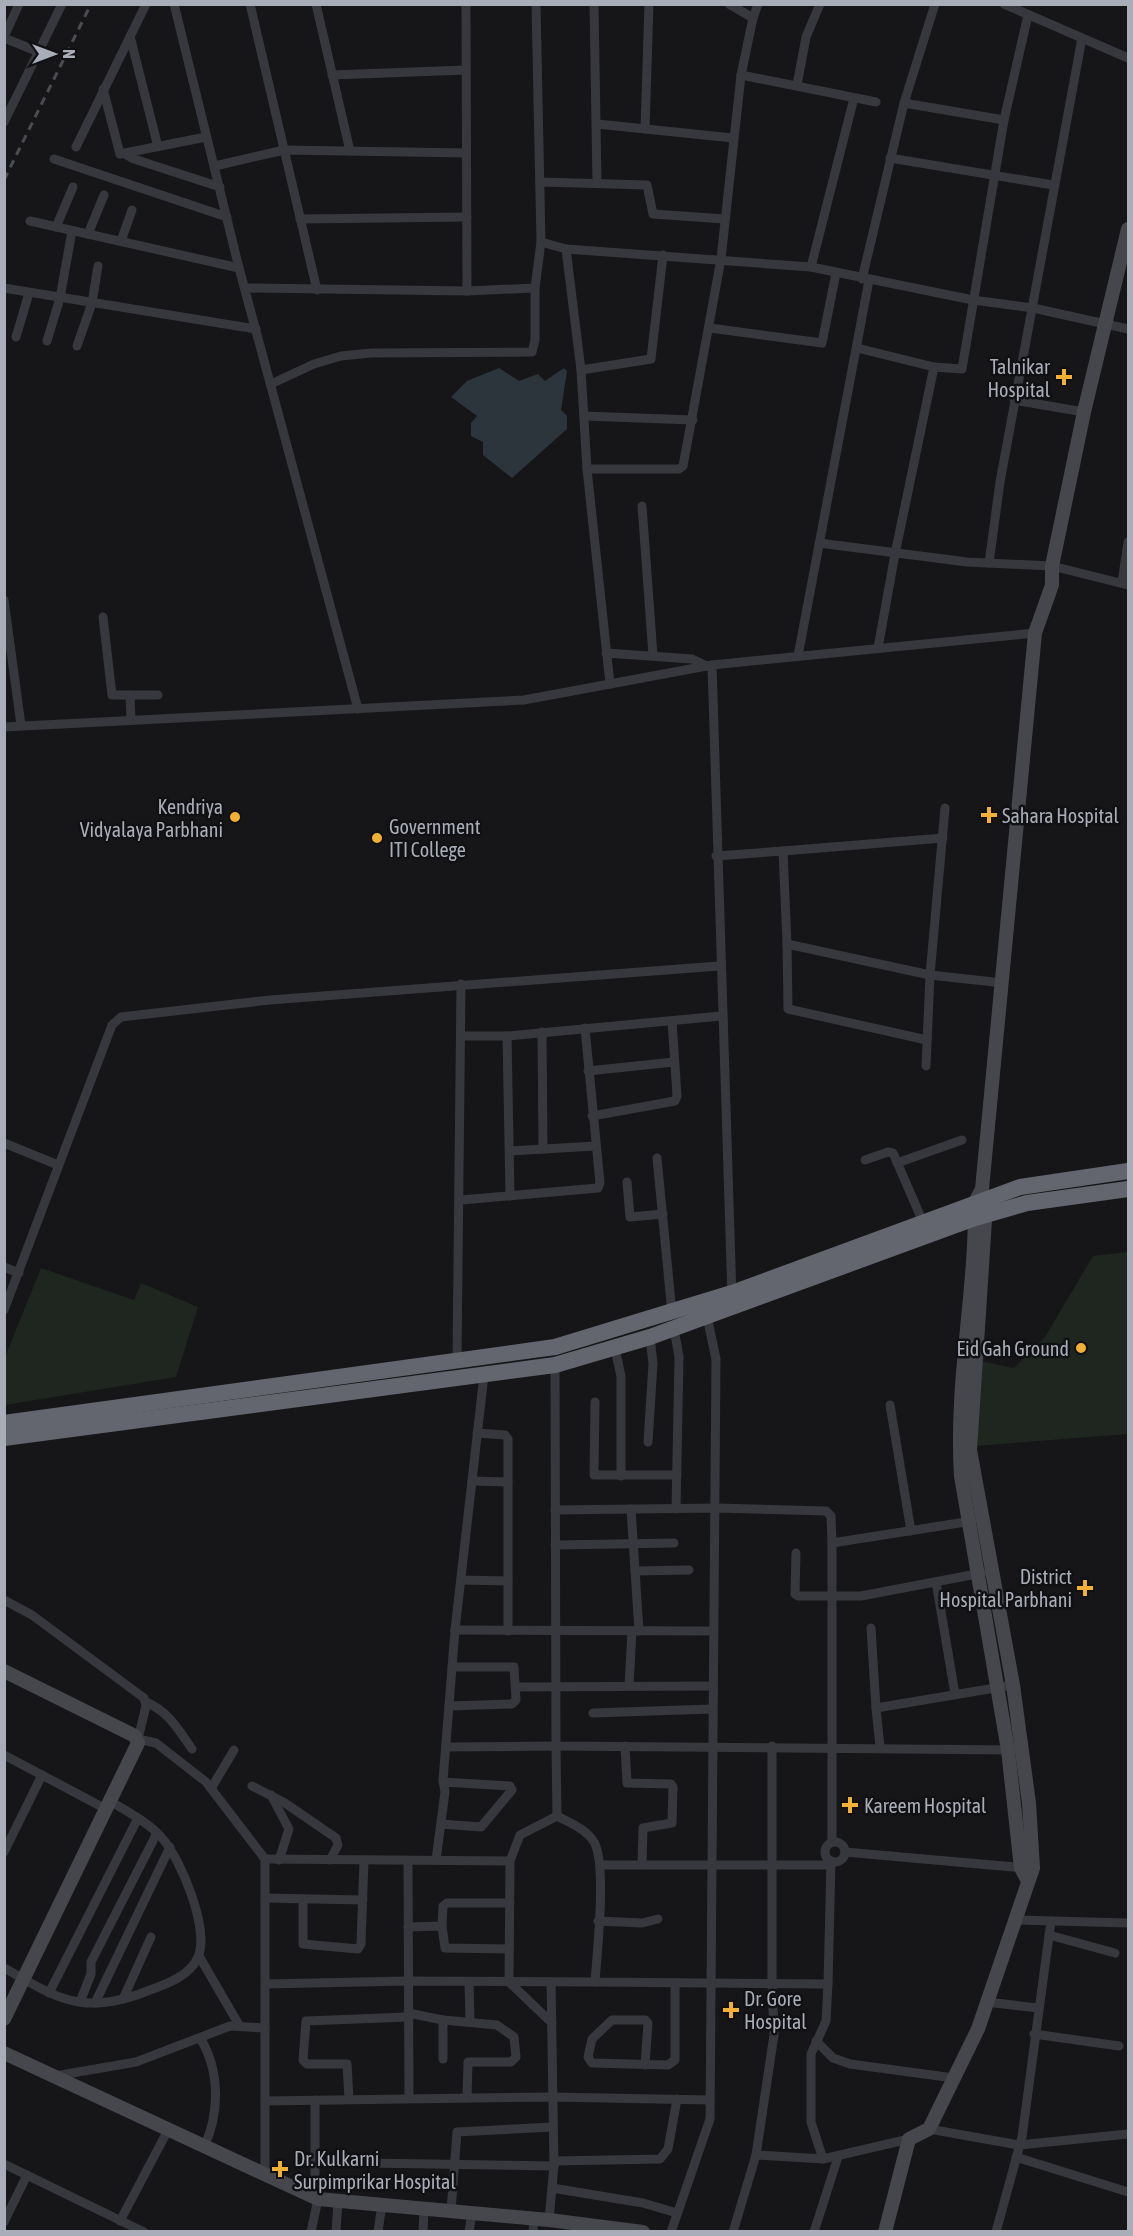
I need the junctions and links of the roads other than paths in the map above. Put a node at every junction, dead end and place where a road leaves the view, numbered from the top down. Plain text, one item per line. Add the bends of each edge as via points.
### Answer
1 (19, 4) edge
2 (62, 4) edge
3 (146, 4) edge
4 (250, 4) edge
5 (316, 4) edge
6 (466, 4) edge
7 (536, 4) edge
8 (594, 4) edge
9 (649, 4) edge
10 (729, 4) edge
11 (758, 4) edge
12 (820, 4) edge
13 (935, 4) edge
14 (1004, 4) edge
15 (177, 7) edge
16 (1028, 15) junction
17 (753, 18) junction
18 (130, 36) junction
19 (4, 38) edge
20 (1082, 38) junction
21 (39, 52) junction
22 (1128, 58) edge
23 (466, 70) junction
24 (332, 75) junction
25 (741, 75) junction
26 (797, 85) junction
27 (103, 89) junction
28 (854, 98) junction
29 (876, 102) dead end
30 (904, 103) junction
31 (1004, 120) junction
32 (4, 122) edge
33 (597, 124) junction
34 (645, 129) junction
35 (206, 137) junction
36 (733, 138) junction
37 (76, 147) dead end
38 (158, 147) junction
39 (284, 150) junction
40 (350, 151) junction
41 (466, 153) junction
42 (125, 154) junction
43 (890, 158) junction
44 (54, 159) dead end
45 (215, 166) junction
46 (995, 174) junction
47 (540, 182) junction
48 (597, 183) junction
49 (1053, 185) junction
50 (73, 187) dead end
51 (220, 187) junction
52 (104, 195) dead end
53 (132, 210) dead end
54 (227, 217) junction
55 (467, 217) junction
56 (300, 219) junction
57 (725, 219) junction
58 (30, 221) dead end
59 (56, 227) junction
60 (1128, 229) edge
61 (72, 231) junction
62 (88, 234) junction
63 (121, 241) junction
64 (541, 242) junction
65 (566, 249) junction
66 (1125, 251) edge
67 (663, 255) junction
68 (721, 259) junction
69 (98, 266) dead end
70 (811, 267) junction
71 (239, 268) junction
72 (836, 273) junction
73 (865, 280) junction
74 (4, 288) edge
75 (246, 288) junction
76 (535, 288) junction
77 (317, 290) junction
78 (467, 291) junction
79 (29, 293) junction
80 (60, 298) junction
81 (973, 300) junction
82 (92, 303) junction
83 (1033, 308) junction
84 (1107, 323) junction
85 (710, 328) junction
86 (256, 329) junction
87 (1128, 329) edge
88 (16, 337) dead end
89 (46, 341) dead end
90 (77, 346) dead end
91 (857, 348) junction
92 (934, 367) junction
93 (581, 370) junction
94 (271, 384) junction
95 (1014, 400) junction
96 (1084, 412) junction
97 (584, 416) junction
98 (693, 420) junction
99 (587, 469) junction
100 (642, 506) dead end
101 (1128, 542) edge
102 (819, 543) junction
103 (895, 554) junction
104 (989, 563) junction
105 (1052, 566) junction
106 (1125, 584) edge
107 (4, 600) edge
108 (103, 617) dead end
109 (1035, 633) junction
110 (878, 648) junction
111 (606, 653) junction
112 (653, 655) junction
113 (798, 656) junction
114 (709, 665) junction
115 (610, 684) junction
116 (130, 695) junction
117 (158, 695) dead end
118 (358, 709) junction
119 (130, 720) junction
120 (21, 725) junction
121 (4, 727) edge
122 (945, 808) dead end
123 (943, 838) junction
124 (783, 851) junction
125 (716, 856) junction
126 (787, 944) junction
127 (719, 966) junction
128 (930, 975) junction
129 (1004, 983) junction
130 (461, 984) junction
131 (721, 1016) junction
132 (672, 1021) junction
133 (585, 1028) junction
134 (542, 1032) junction
135 (462, 1036) junction
136 (507, 1036) junction
137 (927, 1040) junction
138 (674, 1062) junction
139 (926, 1066) dead end
140 (588, 1071) junction
141 (592, 1116) junction
142 (962, 1140) dead end
143 (4, 1143) edge
144 (595, 1146) junction
145 (543, 1149) junction
146 (510, 1151) junction
147 (657, 1158) dead end
148 (865, 1160) dead end
149 (897, 1163) junction
150 (58, 1165) junction
151 (1128, 1171) edge
152 (627, 1182) dead end
153 (1128, 1189) edge
154 (510, 1196) junction
155 (461, 1200) junction
156 (981, 1204) junction
157 (663, 1214) junction
158 (923, 1222) junction
159 (4, 1267) edge
160 (19, 1273) junction
161 (733, 1300) junction
162 (4, 1310) edge
163 (705, 1310) junction
164 (673, 1321) junction
165 (650, 1337) junction
166 (615, 1349) junction
167 (464, 1359) junction
168 (555, 1365) junction
169 (478, 1376) junction
170 (595, 1402) dead end
171 (890, 1405) dead end
172 (4, 1423) edge
173 (477, 1433) junction
174 (4, 1438) edge
175 (648, 1442) dead end
176 (677, 1475) junction
177 (621, 1476) junction
178 (472, 1480) junction
179 (508, 1482) junction
180 (716, 1508) junction
181 (631, 1509) junction
182 (676, 1509) junction
183 (555, 1510) junction
184 (984, 1519) junction
185 (968, 1522) junction
186 (911, 1531) junction
187 (674, 1543) dead end
188 (832, 1543) junction
189 (633, 1544) junction
190 (555, 1545) junction
191 (796, 1553) dead end
192 (689, 1570) dead end
193 (635, 1571) junction
194 (993, 1571) junction
195 (979, 1574) junction
196 (460, 1580) junction
197 (508, 1581) junction
198 (936, 1582) junction
199 (832, 1597) junction
200 (4, 1600) edge
201 (871, 1628) dead end
202 (455, 1630) junction
203 (508, 1630) junction
204 (556, 1631) junction
205 (636, 1631) junction
206 (713, 1631) junction
207 (452, 1667) junction
208 (4, 1671) edge
209 (1013, 1684) junction
210 (556, 1686) junction
211 (629, 1686) junction
212 (712, 1686) junction
213 (516, 1687) junction
214 (998, 1687) junction
215 (955, 1694) junction
216 (146, 1702) junction
217 (449, 1706) junction
218 (876, 1708) junction
219 (712, 1709) junction
220 (593, 1713) dead end
221 (138, 1739) junction
222 (556, 1746) junction
223 (626, 1746) junction
224 (711, 1746) junction
225 (772, 1746) junction
226 (446, 1747) junction
227 (832, 1747) junction
228 (880, 1747) junction
229 (192, 1749) dead end
230 (234, 1750) dead end
231 (1015, 1750) junction
232 (4, 1755) edge
233 (42, 1775) junction
234 (443, 1782) junction
235 (252, 1785) dead end
236 (212, 1787) junction
237 (271, 1796) junction
238 (1029, 1803) junction
239 (1014, 1804) junction
240 (108, 1805) junction
241 (557, 1816) junction
242 (138, 1818) junction
243 (441, 1824) junction
244 (157, 1833) junction
245 (832, 1842) junction
246 (170, 1847) junction
247 (4, 1852) edge
248 (845, 1852) junction
249 (264, 1859) junction
250 (279, 1860) junction
251 (330, 1860) junction
252 (364, 1860) junction
253 (436, 1860) junction
254 (408, 1861) junction
255 (510, 1861) junction
256 (831, 1863) junction
257 (600, 1865) junction
258 (642, 1865) junction
259 (711, 1865) junction
260 (772, 1865) junction
261 (1027, 1868) junction
262 (265, 1898) junction
263 (303, 1899) junction
264 (363, 1900) junction
265 (510, 1903) junction
266 (658, 1919) dead end
267 (1015, 1920) junction
268 (598, 1921) junction
269 (1051, 1921) junction
270 (1128, 1923) edge
271 (442, 1926) junction
272 (408, 1927) junction
273 (1049, 1935) junction
274 (151, 1937) dead end
275 (509, 1949) junction
276 (1115, 1953) dead end
277 (199, 1956) junction
278 (4, 1968) edge
279 (24, 1978) junction
280 (407, 1981) junction
281 (469, 1982) junction
282 (509, 1982) junction
283 (551, 1982) junction
284 (595, 1982) junction
285 (675, 1983) junction
286 (712, 1983) junction
287 (772, 1983) junction
288 (266, 1984) junction
289 (828, 1984) junction
290 (49, 1993) junction
291 (123, 1999) junction
292 (80, 2002) junction
293 (987, 2002) junction
294 (95, 2003) junction
295 (1038, 2008) junction
296 (408, 2015) junction
297 (4, 2019) edge
298 (443, 2020) junction
299 (470, 2020) junction
300 (552, 2023) junction
301 (239, 2025) junction
302 (266, 2028) junction
303 (1034, 2034) junction
304 (200, 2038) junction
305 (816, 2041) junction
306 (1119, 2046) dead end
307 (4, 2053) edge
308 (443, 2059) dead end
309 (645, 2065) junction
310 (55, 2076) junction
311 (954, 2078) junction
312 (552, 2097) junction
313 (409, 2098) junction
314 (467, 2098) junction
315 (349, 2099) junction
316 (677, 2099) junction
317 (315, 2100) junction
318 (710, 2100) junction
319 (265, 2102) junction
320 (553, 2127) junction
321 (929, 2129) junction
322 (168, 2130) junction
323 (1128, 2134) edge
324 (909, 2139) junction
325 (1019, 2145) junction
326 (204, 2147) junction
327 (756, 2156) junction
328 (838, 2157) junction
329 (1016, 2157) junction
330 (823, 2159) junction
331 (367, 2163) dead end
332 (4, 2164) edge
333 (554, 2164) junction
334 (453, 2165) junction
335 (27, 2175) junction
336 (265, 2175) junction
337 (552, 2188) junction
338 (1128, 2192) edge
339 (318, 2199) junction
340 (338, 2200) junction
341 (382, 2204) junction
342 (424, 2208) junction
343 (451, 2211) junction
344 (471, 2213) junction
345 (677, 2213) junction
346 (549, 2220) junction
347 (120, 2221) junction
348 (4, 2222) edge
349 (534, 2225) edge
350 (144, 2232) edge
351 (311, 2232) edge
352 (336, 2232) edge
353 (378, 2232) edge
354 (423, 2232) edge
355 (469, 2232) edge
356 (643, 2232) edge
357 (671, 2232) edge
358 (733, 2232) edge
359 (814, 2232) edge
360 (885, 2232) edge
361 (996, 2232) edge

1 - 19 street
2 - 21 street
3 - 18 street
4 - 39 street
5 - 24 street
6 - 23 street
7 - 47 street
8 - 33 street
9 - 34 street
10 - 17 street
11 - 17 street
12 - 26 street via 806,37
13 - 30 street
14 - 16 street
15 - 35 street
16 - 20 street
16 - 31 street
17 - 25 street
18 - 27 street
18 - 38 street
19 - 21 street
20 - 22 street
20 - 49 street
21 - 32 street
23 - 24 street
23 - 41 street
24 - 40 street
25 - 26 street
25 - 36 street
26 - 28 street
27 - 37 street
27 - 42 street via 119,153
28 - 29 street
28 - 70 street
30 - 31 street
30 - 43 street
31 - 46 street
33 - 34 street
33 - 48 street
34 - 36 street
35 - 38 street
35 - 45 street
36 - 57 street
38 - 42 street
39 - 40 street
39 - 45 street
39 - 56 street
40 - 41 street
41 - 55 street
42 - 51 street
43 - 46 street
43 - 73 street
44 - 54 street
45 - 51 street
46 - 49 street
46 - 81 street
47 - 48 street
47 - 64 street
48 - 57 street via 647,184 655,214
49 - 83 street
50 - 59 street
51 - 54 street
52 - 62 street
53 - 63 street
54 - 71 street
55 - 56 street
55 - 78 street
56 - 77 street
57 - 68 street
58 - 59 street
59 - 61 street
60 - 66 street
61 - 62 street
61 - 80 street
62 - 63 street
63 - 71 street
64 - 65 street
64 - 76 street
65 - 67 street
65 - 93 street
66 - 84 street
67 - 68 street
67 - 93 street via 651,359
68 - 70 street
68 - 85 street
69 - 82 street
70 - 72 street
71 - 75 street
72 - 73 street
72 - 85 street via 822,343
73 - 81 street
73 - 91 street
74 - 79 street
75 - 77 street
75 - 86 street
76 - 78 street
76 - 94 street via 532,352 341,356
77 - 78 street
79 - 80 street
79 - 88 street
80 - 82 street
80 - 89 street
81 - 83 street
81 - 92 street via 962,369
82 - 86 street
82 - 90 street
83 - 84 street
83 - 95 street
84 - 87 street
84 - 96 street
85 - 98 street
86 - 94 street
91 - 92 street
91 - 102 street
92 - 103 street
93 - 97 street
94 - 118 street
95 - 96 street
95 - 104 street
96 - 105 street
97 - 98 street
97 - 99 street
98 - 99 street via 681,469
99 - 111 street
100 - 112 street
101 - 106 street
102 - 103 street
102 - 113 street
103 - 104 street
103 - 110 street
104 - 105 street
105 - 106 street
105 - 109 street via 1052,585
107 - 120 street
108 - 116 street via 111,693
109 - 110 street
109 - 129 street
110 - 113 street
111 - 112 street
111 - 115 street
112 - 114 street
113 - 114 street
114 - 115 street
114 - 125 street
115 - 118 street via 524,700
116 - 117 street
116 - 119 street
118 - 119 street
119 - 120 street
120 - 121 street
122 - 123 street
123 - 124 street
123 - 128 street
124 - 125 street
124 - 126 street
125 - 127 street
126 - 128 street
126 - 137 street via 788,1009
127 - 130 street
127 - 131 street
128 - 129 street
128 - 137 street
129 - 156 street
130 - 135 street
130 - 150 street via 122,1017 112,1025
131 - 132 street
131 - 161 street
132 - 133 street
132 - 138 street
133 - 134 street
133 - 140 street
134 - 136 street
134 - 145 street
135 - 136 street
135 - 155 street
136 - 146 street
137 - 139 street
138 - 140 street
138 - 141 street via 677,1096 672,1103
140 - 141 street
141 - 144 street
142 - 149 street
143 - 150 street
144 - 145 street
144 - 154 street via 600,1183 594,1190
145 - 146 street
146 - 154 street
147 - 157 street
148 - 149 street via 891,1152
149 - 158 street
150 - 160 street
151 - 156 highway via 1020,1187
152 - 157 street via 630,1217
153 - 156 highway via 1027,1203
154 - 155 street
155 - 167 street
156 - 158 highway
156 - 161 highway
156 - 184 street via 969,1436
156 - 185 street via 958,1433
157 - 164 street
158 - 161 highway
159 - 160 street
160 - 162 street
161 - 163 highway
163 - 164 highway
163 - 180 street via 716,1359
164 - 165 highway
164 - 167 highway via 555,1347
164 - 176 street via 679,1357
165 - 166 highway
165 - 175 street via 653,1364
166 - 168 highway
166 - 177 street via 621,1376
167 - 169 highway
167 - 172 highway
168 - 169 highway
168 - 183 street
169 - 173 street
169 - 174 highway
170 - 177 street via 593,1474
171 - 186 street
173 - 178 street
173 - 179 street via 507,1436
176 - 177 street
176 - 182 street
178 - 179 street
178 - 196 street
179 - 197 street
180 - 182 street
180 - 188 street via 826,1511 831,1516
180 - 206 street
181 - 182 street
181 - 183 street
181 - 189 street
183 - 190 street
184 - 185 street
184 - 194 street
185 - 186 street
185 - 195 street
186 - 188 street
187 - 189 street
188 - 199 street
189 - 190 street
189 - 193 street
190 - 204 street
191 - 199 street via 795,1594
192 - 193 street
193 - 205 street
194 - 195 street
194 - 209 street
195 - 198 street
195 - 214 street
196 - 197 street
196 - 202 street
197 - 203 street
198 - 199 street via 861,1596
198 - 215 street
199 - 227 street
200 - 216 street via 32,1616
201 - 218 street
202 - 203 street
202 - 207 street
203 - 204 street
204 - 205 street
204 - 210 street
205 - 206 street
205 - 211 street
206 - 212 street
207 - 213 street via 512,1666
207 - 217 street
208 - 221 street
209 - 214 street
209 - 231 street
210 - 211 street
210 - 213 street
210 - 222 street
211 - 212 street
212 - 219 street
213 - 217 street via 516,1701 512,1704
214 - 215 street
214 - 231 street
215 - 218 street
216 - 221 street
216 - 229 street via 163,1710
217 - 226 street
218 - 228 street
219 - 220 street
219 - 224 street
221 - 236 street via 156,1743
221 - 240 street
222 - 223 street
222 - 226 street
222 - 241 street
223 - 224 street
223 - 258 street via 627,1783 673,1787 672,1823 643,1828
224 - 225 street
224 - 259 street
225 - 227 street
225 - 260 street
226 - 234 street
227 - 228 street
227 - 245 street
228 - 231 street
230 - 236 street
231 - 238 street
231 - 239 street
232 - 233 street
233 - 240 street
233 - 247 street
234 - 243 street
234 - 243 street via 510,1786 512,1790 481,1827
235 - 237 street
236 - 249 street
237 - 250 street via 289,1829
237 - 251 street via 336,1838 338,1845
238 - 239 street
238 - 261 street
239 - 261 street
240 - 242 street
240 - 279 street
241 - 255 street via 520,1835
241 - 257 street via 586,1832 596,1844
242 - 244 street
242 - 290 street
243 - 253 street
244 - 246 street
244 - 292 street via 91,1962 91,1974
245 - 248 street via 841,1844
245 - 256 street via 825,1849
246 - 277 street via 184,1871 195,1907
246 - 294 street
248 - 256 street via 841,1860
248 - 261 street
249 - 250 street
249 - 262 street
250 - 251 street
251 - 252 street
252 - 254 street
252 - 264 street
253 - 254 street
253 - 255 street
254 - 272 street
255 - 265 street
256 - 260 street
256 - 289 street
257 - 258 street
257 - 268 street
258 - 259 street
259 - 260 street
259 - 286 street
260 - 287 street
261 - 267 street via 1028,1881
262 - 263 street
262 - 288 street
263 - 264 street
263 - 264 street via 303,1944 353,1949 361,1944
265 - 271 street via 447,1903 443,1906
265 - 275 street
266 - 268 street via 642,1923
267 - 269 street
267 - 293 street
268 - 284 street
269 - 270 street
269 - 273 street
271 - 272 street
271 - 275 street via 444,1948
272 - 280 street
273 - 276 street
273 - 295 street
274 - 291 street
275 - 282 street
277 - 291 street via 183,1975
277 - 301 street
278 - 279 street
279 - 290 street
279 - 297 street
280 - 281 street
280 - 288 street
280 - 296 street
281 - 282 street
281 - 299 street
282 - 283 street
282 - 300 street
283 - 284 street
283 - 300 street
284 - 285 street
285 - 286 street
285 - 309 street via 675,2060 668,2065
286 - 287 street
286 - 318 street
287 - 289 street
287 - 327 street via 774,2035
288 - 302 street
289 - 305 street via 826,2020
290 - 292 street
291 - 294 street
292 - 294 street
293 - 295 street
293 - 311 street
295 - 303 street
296 - 298 street
296 - 313 street
296 - 315 street via 306,2021 303,2060 307,2064 347,2064
298 - 299 street
298 - 308 street
299 - 314 street via 510,2032 516,2043 516,2057 511,2062 468,2062
300 - 312 street
301 - 302 street
301 - 304 street
302 - 319 street
303 - 306 street
303 - 325 street
304 - 310 street via 136,2062
304 - 326 street via 209,2054 214,2078 214,2121
305 - 311 street via 833,2058 850,2064
305 - 330 street via 811,2054 811,2122
307 - 310 street
309 - 309 street via 592,2063 588,2057 591,2042 612,2020 645,2020
310 - 322 street
311 - 321 street
312 - 314 street
312 - 316 street
312 - 320 street
313 - 314 street
313 - 315 street
315 - 317 street
316 - 318 street
316 - 333 street via 668,2149 660,2159
317 - 319 street
317 - 339 street
318 - 345 street via 707,2131
319 - 336 street
320 - 333 street
320 - 334 street via 460,2130
321 - 324 street
321 - 325 street
322 - 326 street
322 - 347 street
323 - 325 street
324 - 328 street
324 - 360 street
325 - 329 street
326 - 336 street
327 - 330 street
327 - 358 street
328 - 330 street
328 - 359 street
329 - 338 street
329 - 361 street
331 - 334 street
332 - 335 street
333 - 334 street
333 - 337 street
334 - 343 street
335 - 347 street
335 - 348 street
336 - 339 street
337 - 345 street via 643,2203
337 - 346 street
339 - 340 street
339 - 351 street
340 - 341 street
340 - 352 street
341 - 342 street
341 - 353 street
342 - 343 street
342 - 354 street
343 - 344 street
344 - 349 street
344 - 355 street
345 - 357 street
346 - 349 street
346 - 356 street
347 - 350 street

